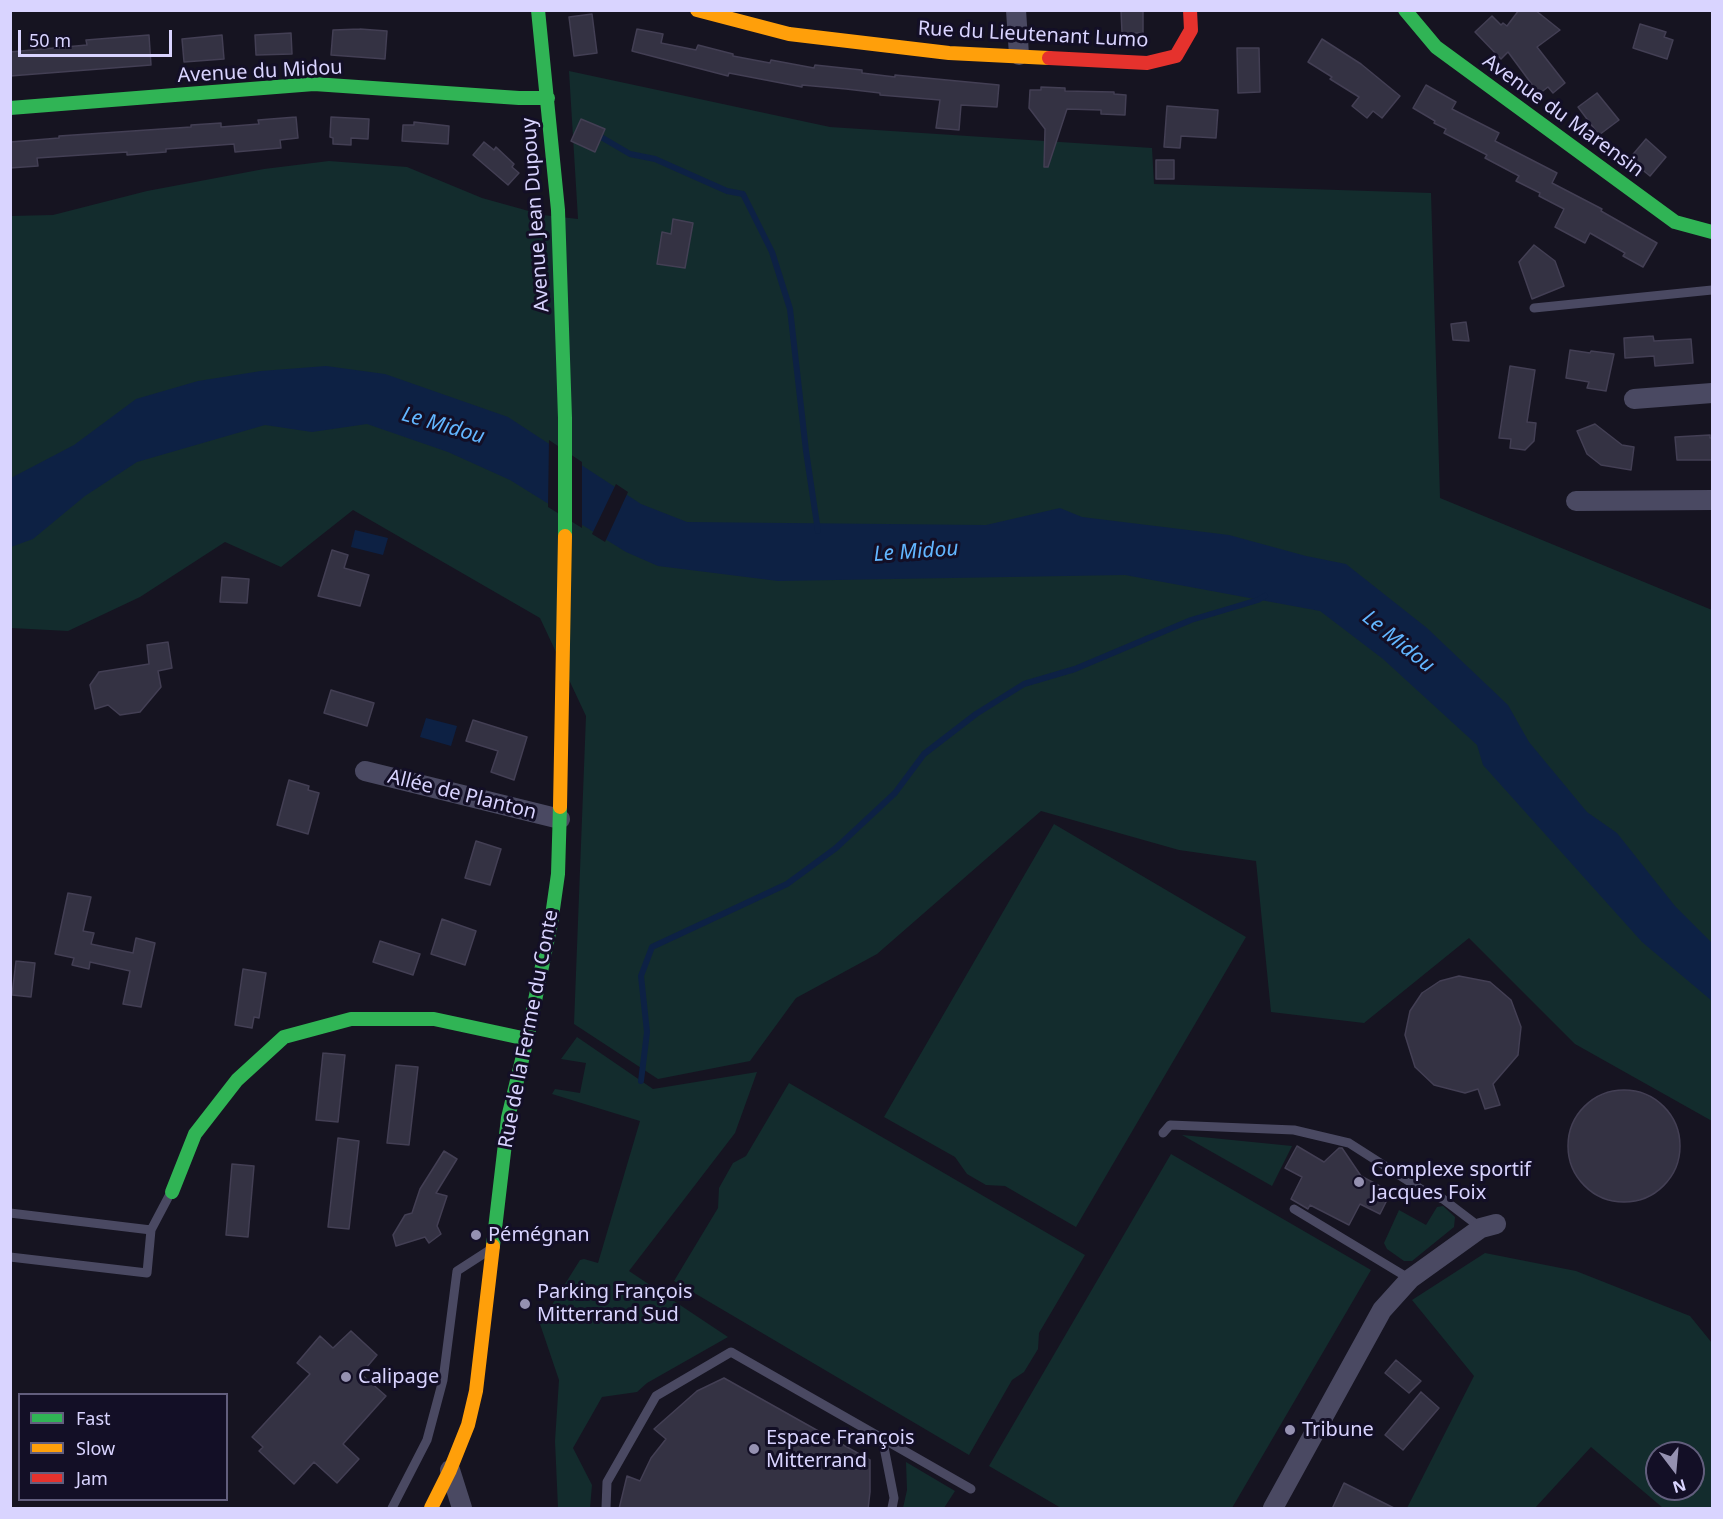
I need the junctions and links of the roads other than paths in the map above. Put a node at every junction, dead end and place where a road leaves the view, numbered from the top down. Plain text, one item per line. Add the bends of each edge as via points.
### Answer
1 (538, 10) edge
2 (1016, 10) edge
3 (1190, 10) edge
4 (1405, 10) edge
5 (702, 11) edge
6 (1019, 55) junction
7 (548, 98) junction
8 (10, 108) edge
9 (1713, 232) edge
10 (1713, 290) edge
11 (1534, 308) dead end
12 (1713, 393) edge
13 (1634, 399) dead end
14 (1713, 500) edge
15 (1576, 501) dead end
16 (565, 583) joint
17 (365, 771) dead end
18 (560, 819) junction
19 (527, 1039) junction
20 (1163, 1132) dead end
21 (171, 1192) joint
22 (1294, 1209) dead end
23 (10, 1214) edge
24 (1488, 1226) joint
25 (151, 1230) junction
26 (493, 1248) junction
27 (10, 1257) edge
28 (1410, 1279) junction
29 (882, 1437) junction
30 (450, 1470) junction
31 (970, 1490) dead end
32 (392, 1509) edge
33 (431, 1509) edge
34 (462, 1509) edge
35 (606, 1509) edge
36 (892, 1509) edge
37 (1273, 1509) edge

1 - 7 street, Avenue Jean Dupouy
2 - 6 street
3 - 6 street, Rue du Lieutenant Lumo via 1191,30 1176,56 1147,63
4 - 9 street, Avenue du Marensin via 1436,47 1675,222
5 - 6 street, Rue du Lieutenant Lumo via 789,34 949,53
7 - 8 street, Avenue du Midou via 314,84
7 - 16 street, Avenue Jean Dupouy via 560,243
10 - 11 lane
12 - 13 street
14 - 15 street
16 - 18 street, Rue de la Ferme du Conte
17 - 18 street, Allée de Planton
18 - 19 street, Rue de la Ferme du Conte via 551,923
19 - 21 street via 434,1019 351,1019 284,1037 237,1080 195,1134
19 - 26 street, Rue de la Ferme du Conte via 508,1118
20 - 24 lane via 1170,1125 1294,1130 1349,1143
21 - 25 lane
22 - 28 lane
23 - 25 lane
24 - 28 street
25 - 27 lane via 147,1273
26 - 30 street, Rue de la Ferme du Conte via 476,1391 468,1425
26 - 32 lane via 457,1271 443,1380 427,1440
28 - 37 street via 1382,1310
29 - 31 lane
29 - 35 lane via 731,1352 656,1396 607,1482
29 - 36 lane via 894,1498
30 - 33 street, Rue de la Ferme du Conte
30 - 34 street

